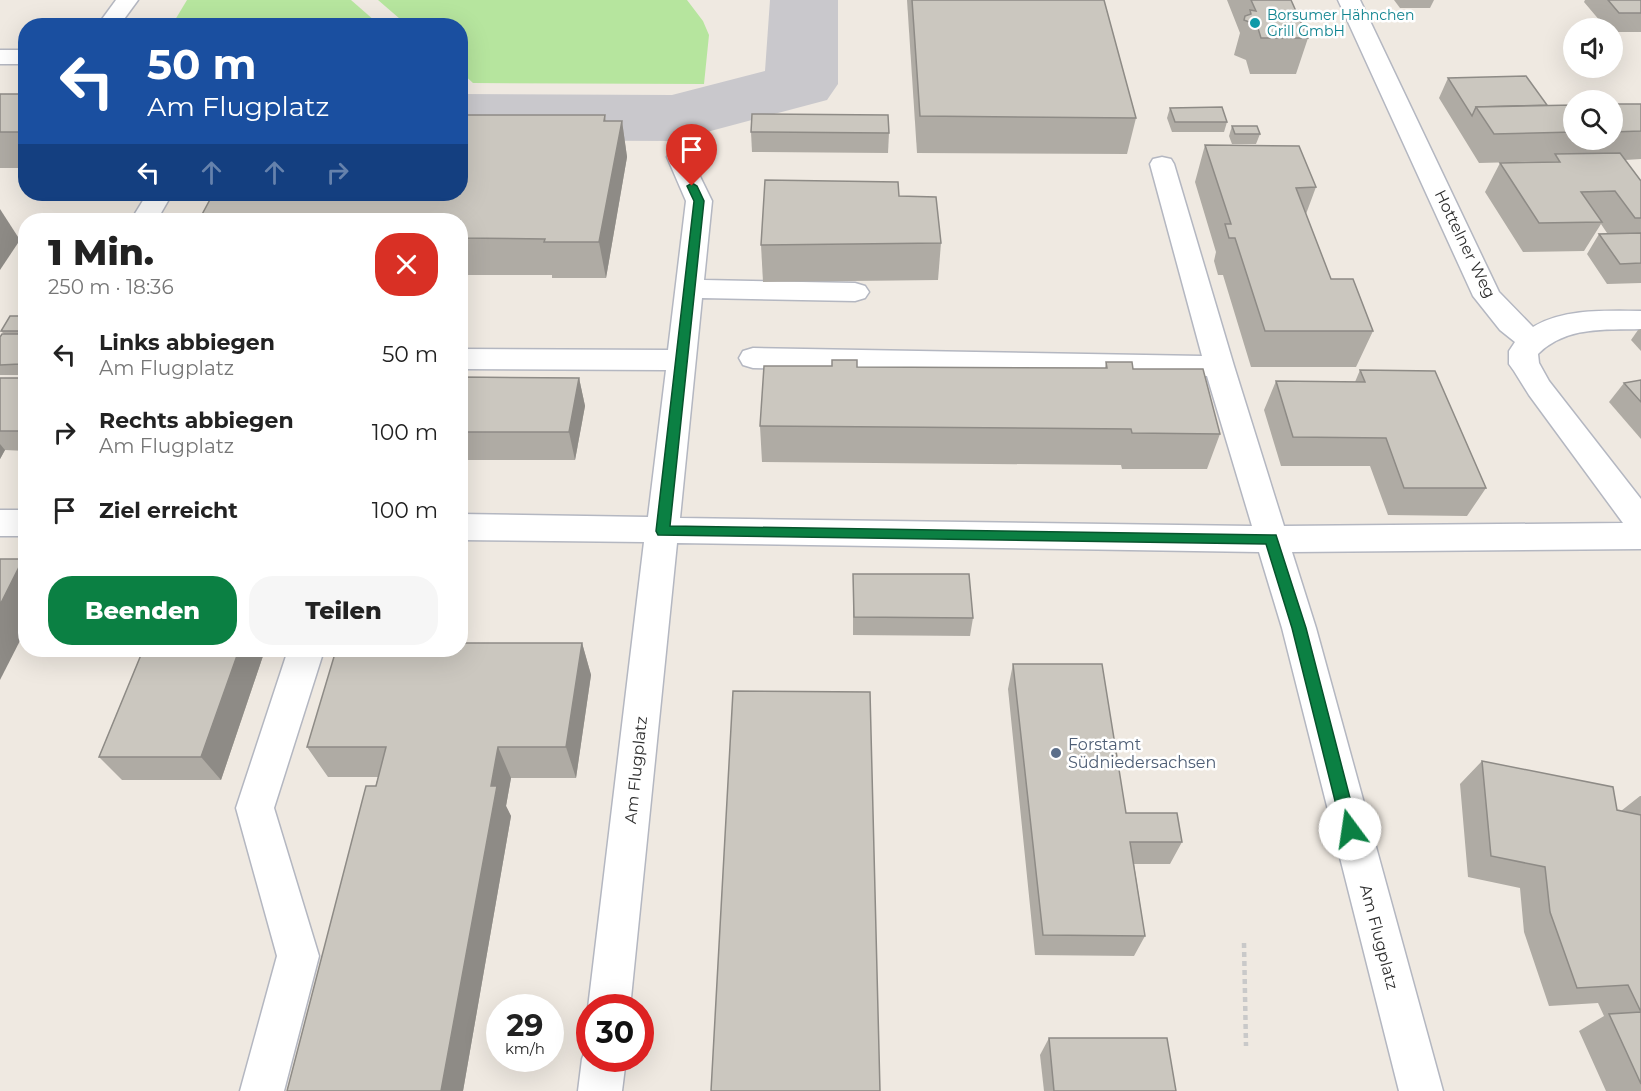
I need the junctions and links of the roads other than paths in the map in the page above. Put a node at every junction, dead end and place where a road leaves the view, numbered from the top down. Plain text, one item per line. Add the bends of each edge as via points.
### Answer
1 (127, 0) edge
2 (1349, 0) edge
3 (114, 18) edge
4 (0, 57) edge
5 (18, 57) edge
6 (679, 157) dead end
7 (1162, 164) dead end
8 (688, 289) junction
9 (855, 292) dead end
10 (1641, 320) edge
11 (1531, 341) junction
12 (753, 358) dead end
13 (468, 359) edge
14 (680, 360) junction
15 (1219, 366) junction
16 (0, 523) edge
17 (18, 523) edge
18 (1641, 523) edge
19 (468, 527) edge
20 (663, 531) junction
21 (1641, 536) edge
22 (1271, 539) junction
23 (304, 657) edge
24 (611, 994) edge
25 (602, 1072) edge
26 (262, 1091) edge
27 (600, 1091) edge
28 (1421, 1091) edge

1 - 3 street
2 - 11 street, Hottelner Weg via 1487,296
4 - 5 street
6 - 8 street, Am Flugplatz via 699,201
7 - 15 street, Am Flugplatz
8 - 9 street
8 - 14 street, Am Flugplatz
10 - 11 street via 1581,322 1550,328
11 - 18 street via 1523,351 1524,364
12 - 15 street
13 - 14 street
14 - 20 street, Am Flugplatz
15 - 22 street, Am Flugplatz
16 - 17 street
19 - 20 street
20 - 22 street
20 - 24 street, Am Flugplatz
21 - 22 street
22 - 28 street, Am Flugplatz via 1299,628
23 - 26 street via 255,808 298,956
25 - 27 street

